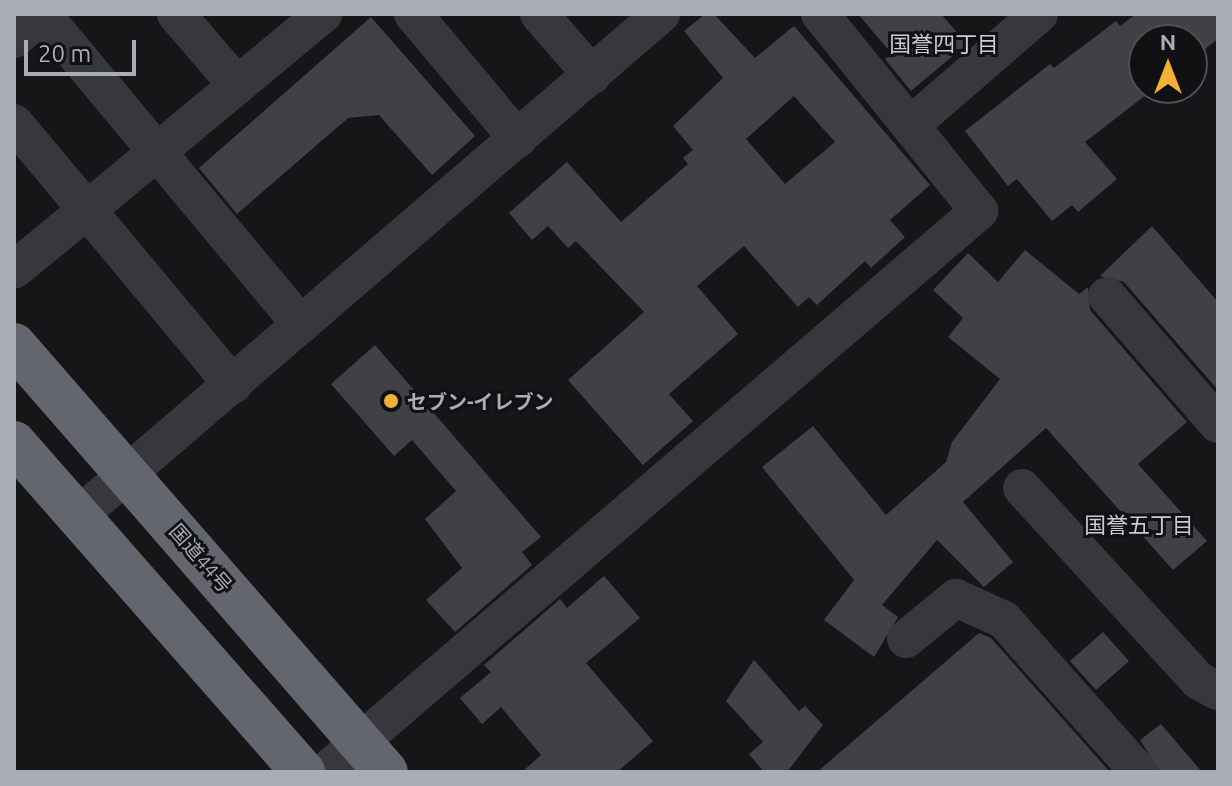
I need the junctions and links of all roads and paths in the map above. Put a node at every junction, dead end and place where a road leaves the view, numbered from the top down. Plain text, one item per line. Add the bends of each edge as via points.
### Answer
1 (43, 14) edge
2 (176, 14) edge
3 (323, 14) edge
4 (413, 14) edge
5 (539, 14) edge
6 (820, 14) edge
7 (1039, 14) edge
8 (658, 15) edge
9 (14, 39) edge
10 (592, 75) junction
11 (237, 85) junction
12 (14, 123) edge
13 (912, 124) junction
14 (518, 139) junction
15 (157, 152) junction
16 (87, 210) junction
17 (14, 270) edge
18 (1107, 296) dead end
19 (301, 325) junction
20 (14, 345) edge
21 (233, 385) junction
22 (1218, 424) edge
23 (14, 443) edge
24 (126, 475) junction
25 (1022, 488) dead end
26 (77, 517) junction
27 (906, 639) dead end
28 (1218, 691) edge
29 (373, 757) edge
30 (303, 772) edge
31 (325, 772) edge
32 (1139, 772) edge

1 - 9 street
1 - 15 street
2 - 11 street
3 - 11 street
4 - 14 street
5 - 10 street
6 - 13 street
7 - 13 street
8 - 10 street
10 - 14 street
11 - 15 street
12 - 16 street
13 - 29 street via 979,211
14 - 19 street
15 - 16 street
15 - 19 street
16 - 17 street
16 - 21 street
18 - 22 street
19 - 21 street
20 - 24 highway, 国道44号
21 - 24 street
23 - 26 highway
24 - 26 street
24 - 29 highway, 国道44号
25 - 28 street via 1199,681
26 - 30 highway
27 - 32 street via 956,598 1004,620
29 - 31 street

